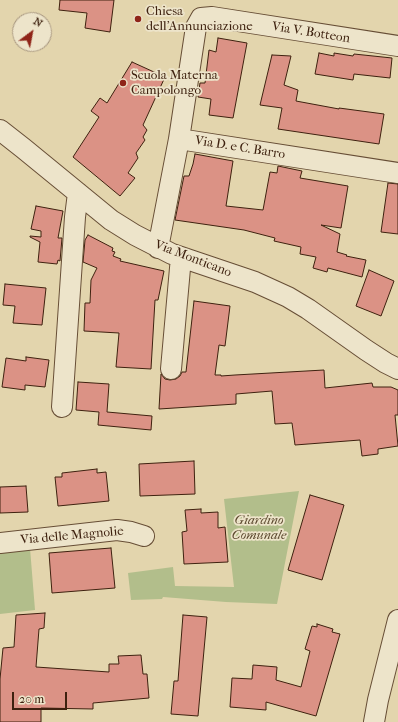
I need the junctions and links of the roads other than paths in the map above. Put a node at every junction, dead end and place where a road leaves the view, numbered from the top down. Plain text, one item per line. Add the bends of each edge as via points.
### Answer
1 (201, 18) joint
2 (398, 46) edge
3 (0, 130) edge
4 (179, 139) junction
5 (398, 173) edge
6 (78, 193) junction
7 (158, 248) junction
8 (181, 257) junction
9 (171, 369) dead end
10 (398, 369) edge
11 (62, 408) dead end
12 (144, 536) dead end
13 (0, 542) edge
14 (398, 620) edge
15 (374, 722) edge

1 - 2 street, Via V. Botteon via 212,17
1 - 4 street, Via D. e C. Barro via 196,27
3 - 6 street, Via Monticano
4 - 5 street, Via D. e C. Barro
4 - 7 street
6 - 7 street, Via Monticano via 111,220
6 - 11 street
7 - 8 street, Via Monticano
8 - 9 street
8 - 10 street, Via Monticano via 256,282 288,297
12 - 13 street, Via delle Magnolie via 117,530
14 - 15 street

